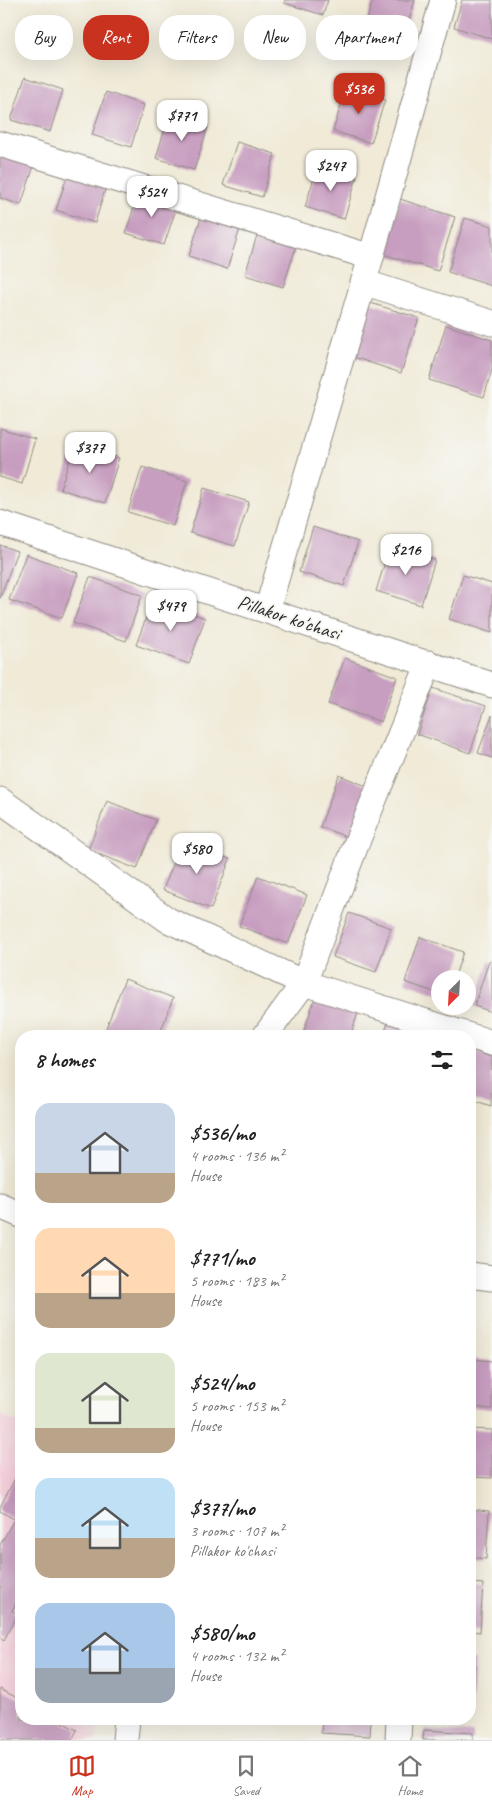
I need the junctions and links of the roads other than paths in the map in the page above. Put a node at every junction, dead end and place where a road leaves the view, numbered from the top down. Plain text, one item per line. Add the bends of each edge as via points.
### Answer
1 (443, 0) edge
2 (0, 144) edge
3 (371, 257) junction
4 (363, 282) junction
5 (492, 323) edge
6 (0, 523) edge
7 (267, 610) junction
8 (428, 663) junction
9 (492, 685) edge
10 (0, 800) edge
11 (304, 983) junction
12 (269, 1030) edge
13 (451, 1030) edge
14 (476, 1038) edge
15 (492, 1043) edge
16 (0, 1206) edge
17 (15, 1212) edge
18 (476, 1276) edge
19 (492, 1278) edge
20 (126, 1725) edge
21 (399, 1725) edge
22 (125, 1740) edge
23 (398, 1740) edge

1 - 3 street
2 - 3 street
3 - 4 street
4 - 5 street
4 - 7 street
6 - 7 street, Pillakor ko'chasi
7 - 8 street, Pillakor ko'chasi
8 - 9 street, Pillakor ko'chasi
8 - 11 street
10 - 11 street via 168,920
11 - 12 street
11 - 13 street
14 - 15 street
16 - 17 street
18 - 19 street
20 - 22 street
21 - 23 street

